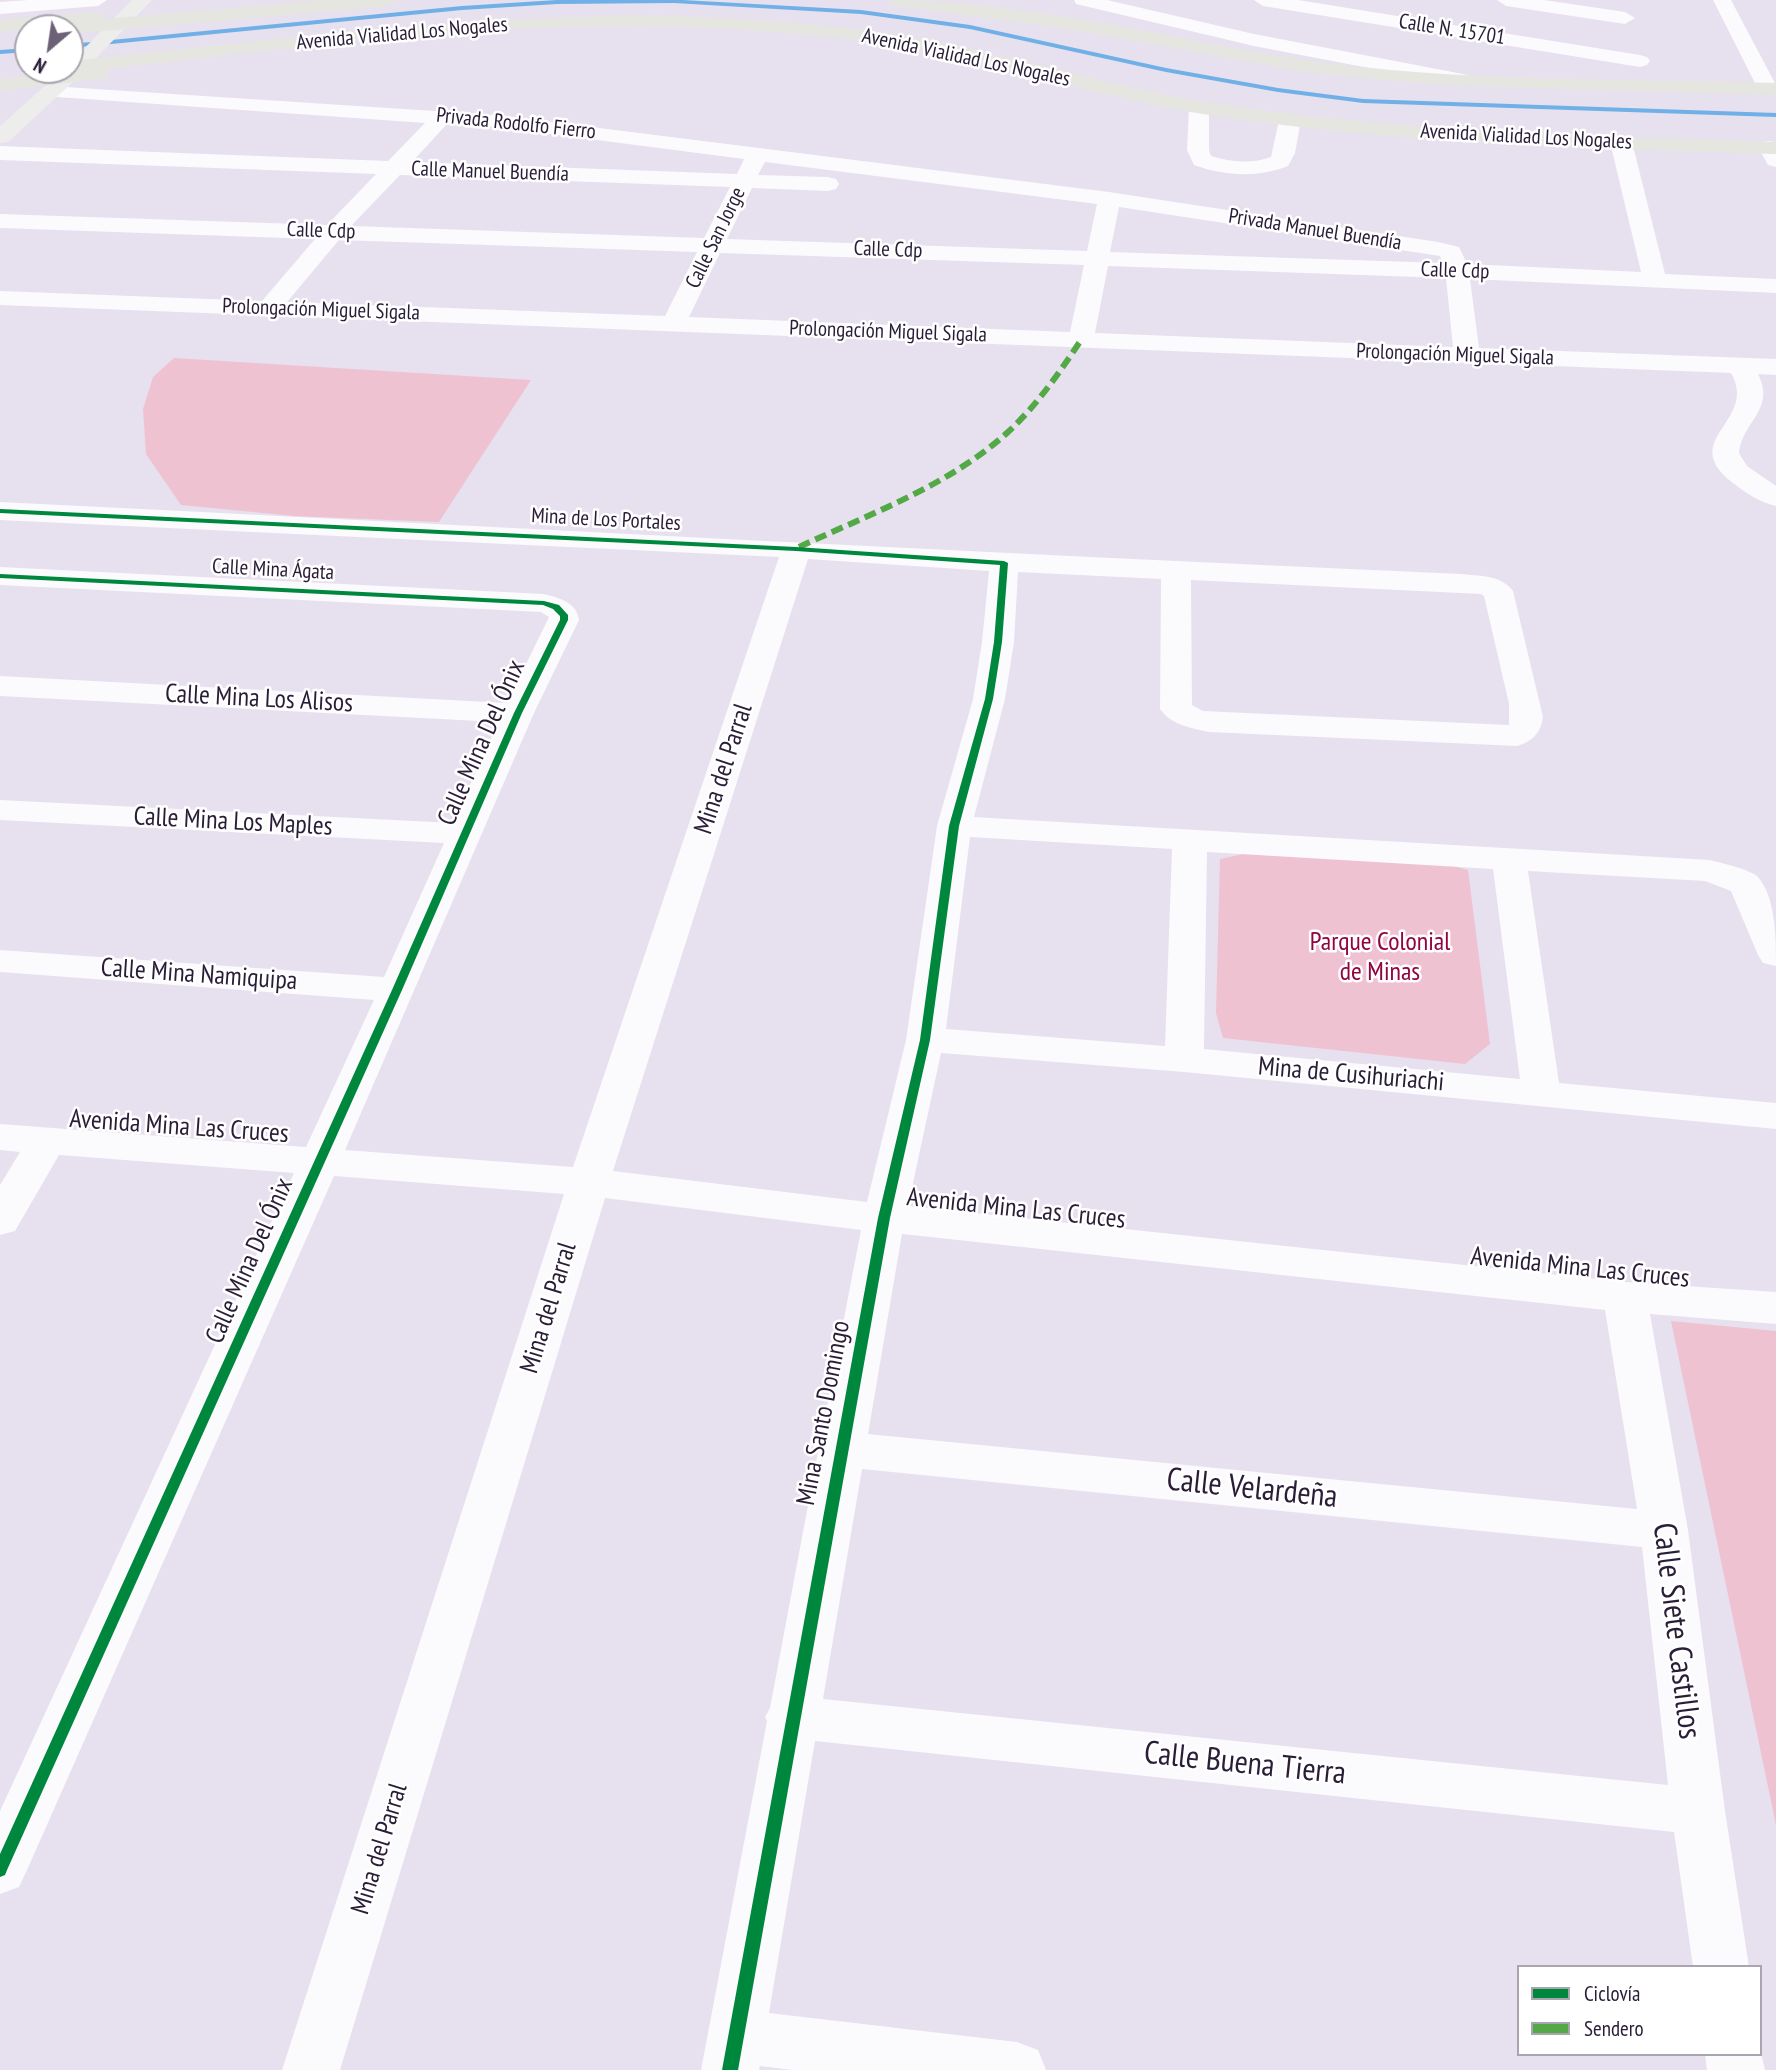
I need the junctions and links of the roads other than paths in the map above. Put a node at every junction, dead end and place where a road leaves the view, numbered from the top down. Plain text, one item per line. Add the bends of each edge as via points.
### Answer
1 (116, 0) edge
2 (143, 0) edge
3 (288, 0) edge
4 (388, 0) edge
5 (895, 0) edge
6 (967, 0) edge
7 (1083, 0) edge
8 (1263, 0) edge
9 (1506, 0) edge
10 (1722, 0) edge
11 (1185, 6) dead end
12 (0, 8) edge
13 (97, 13) edge
14 (126, 18) junction
15 (1625, 18) dead end
16 (1166, 20) junction
17 (1069, 23) junction
18 (0, 26) edge
19 (84, 27) edge
20 (84, 28) edge
21 (972, 56) junction
22 (84, 57) edge
23 (1640, 61) dead end
24 (84, 70) edge
25 (84, 71) edge
26 (1463, 80) junction
27 (1770, 83) edge
28 (24, 84) edge
29 (57, 84) edge
30 (50, 92) junction
31 (0, 104) edge
32 (1199, 107) junction
33 (443, 116) junction
34 (1290, 120) junction
35 (0, 137) edge
36 (1621, 142) junction
37 (1774, 152) edge
38 (0, 153) edge
39 (759, 153) junction
40 (394, 168) junction
41 (743, 182) junction
42 (980, 183) junction
43 (1109, 199) junction
44 (0, 221) edge
45 (333, 232) junction
46 (714, 244) junction
47 (1096, 258) junction
48 (1454, 261) junction
49 (1653, 274) junction
50 (1776, 285) edge
51 (0, 298) edge
52 (269, 308) junction
53 (674, 323) junction
54 (1081, 340) junction
55 (1467, 355) junction
56 (1740, 366) junction
57 (1776, 367) edge
58 (1776, 498) edge
59 (0, 511) edge
60 (796, 549) junction
61 (1004, 563) junction
62 (1176, 570) junction
63 (0, 576) edge
64 (544, 603) joint
65 (0, 686) edge
66 (518, 713) junction
67 (0, 810) edge
68 (954, 826) junction
69 (466, 834) junction
70 (1190, 839) junction
71 (1509, 858) junction
72 (1776, 955) edge
73 (0, 961) edge
74 (397, 990) junction
75 (925, 1040) junction
76 (1184, 1060) junction
77 (1541, 1092) junction
78 (1776, 1116) edge
79 (0, 1137) edge
80 (47, 1140) junction
81 (321, 1160) junction
82 (589, 1182) junction
83 (884, 1218) junction
84 (0, 1221) edge
85 (1625, 1297) junction
86 (1776, 1308) edge
87 (840, 1449) junction
88 (1664, 1530) junction
89 (791, 1717) junction
90 (1698, 1811) junction
91 (0, 1870) edge
92 (1721, 1965) edge
93 (733, 2053) edge
94 (311, 2070) edge
95 (1017, 2070) edge

1 - 13 main road
2 - 14 main road
3 - 14 highway
4 - 19 highway, Avenida Vialidad Los Nogales
5 - 17 highway, Avenida Vialidad Los Nogales
6 - 17 highway via 1044,13
7 - 16 street, Avenida Vialidad Los Nogales
8 - 23 street, Calle N. 15701
9 - 15 street
10 - 27 street
11 - 16 street
12 - 13 street
13 - 14 highway
13 - 18 highway
13 - 20 main road
14 - 22 main road
16 - 26 street, Avenida Vialidad Los Nogales
17 - 26 highway, Avenida Vialidad Los Nogales via 1301,65
21 - 24 highway, Avenida Vialidad Los Nogales via 846,34 729,24 579,21 392,33
21 - 25 highway via 739,34 615,30 394,42
21 - 32 highway, Avenida Vialidad Los Nogales
26 - 27 highway, Avenida Vialidad Los Nogales
28 - 31 main road
29 - 30 main road
30 - 33 street, Privada Rodolfo Fierro
30 - 35 main road
32 - 34 highway, Avenida Vialidad Los Nogales
32 - 34 street via 1198,150 1202,160 1220,165 1254,167 1280,161
33 - 39 street, Privada Rodolfo Fierro
33 - 40 street
34 - 36 highway, Avenida Vialidad Los Nogales
36 - 37 highway, Avenida Vialidad Los Nogales
36 - 49 street
38 - 40 street, Calle Manuel Buendía
39 - 41 street, Calle San Jorge
39 - 42 street, Privada Rodolfo Fierro
40 - 41 street, Calle Manuel Buendía
40 - 45 street
41 - 42 street, Calle Manuel Buendía
41 - 46 street, Calle San Jorge
42 - 43 street, Privada Manuel Buendía
43 - 47 street
43 - 48 street, Privada Manuel Buendía via 1262,220
44 - 45 street, Calle Cdp
45 - 46 street, Calle Cdp
45 - 52 street
46 - 47 street, Calle Cdp
46 - 53 street, Calle San Jorge
47 - 48 street, Calle Cdp
47 - 54 street
48 - 49 street, Calle Cdp
48 - 55 street
49 - 50 street, Calle Cdp
51 - 52 street, Prolongación Miguel Sigala
52 - 53 street, Prolongación Miguel Sigala
53 - 54 street, Prolongación Miguel Sigala
54 - 55 street, Prolongación Miguel Sigala
55 - 56 street, Prolongación Miguel Sigala
56 - 57 street, Prolongación Miguel Sigala
56 - 58 street via 1753,399 1733,431 1726,459
59 - 60 street, Mina de Los Portales
60 - 61 street, Mina de Los Portales
60 - 82 street, Mina del Parral
61 - 62 street, Mina de Los Portales
61 - 68 street, Mina Santo Domingo via 989,699
62 - 62 street, Mina de Los Portales via 1176,709 1184,715 1209,722 1377,730 1517,736 1524,730 1525,704 1498,591 1488,586
63 - 64 street, Calle Mina Ágata
64 - 66 street, Calle Mina Del Ónix via 560,611 564,620
65 - 66 street, Calle Mina Los Alisos
66 - 69 street, Calle Mina Del Ónix
67 - 69 street, Calle Mina Los Maples
68 - 70 street
68 - 75 street, Mina Santo Domingo
69 - 74 street, Calle Mina Del Ónix
70 - 71 street
70 - 76 street
71 - 72 street via 1710,871 1730,877 1751,891
71 - 77 street
73 - 74 street, Calle Mina Namiquipa
74 - 81 street, Calle Mina Del Ónix
75 - 76 street, Mina de Cusihuriachi
75 - 83 street, Mina Santo Domingo
76 - 77 street, Mina de Cusihuriachi
77 - 78 street, Mina de Cusihuriachi
79 - 80 street, Avenida Mina Las Cruces
80 - 81 street, Avenida Mina Las Cruces
80 - 84 street
81 - 82 street, Avenida Mina Las Cruces
81 - 91 street, Calle Mina Del Ónix
82 - 83 street, Avenida Mina Las Cruces
82 - 94 street, Mina del Parral
83 - 85 street, Avenida Mina Las Cruces
83 - 87 street, Mina Santo Domingo
85 - 86 street, Avenida Mina Las Cruces
85 - 88 street, Calle Siete Castillos
87 - 88 street, Calle Velardeña
87 - 89 street, Mina Santo Domingo
88 - 90 street, Calle Siete Castillos
89 - 90 street, Calle Buena Tierra
89 - 93 street, Mina Santo Domingo
90 - 92 street, Calle Siete Castillos
93 - 95 street

